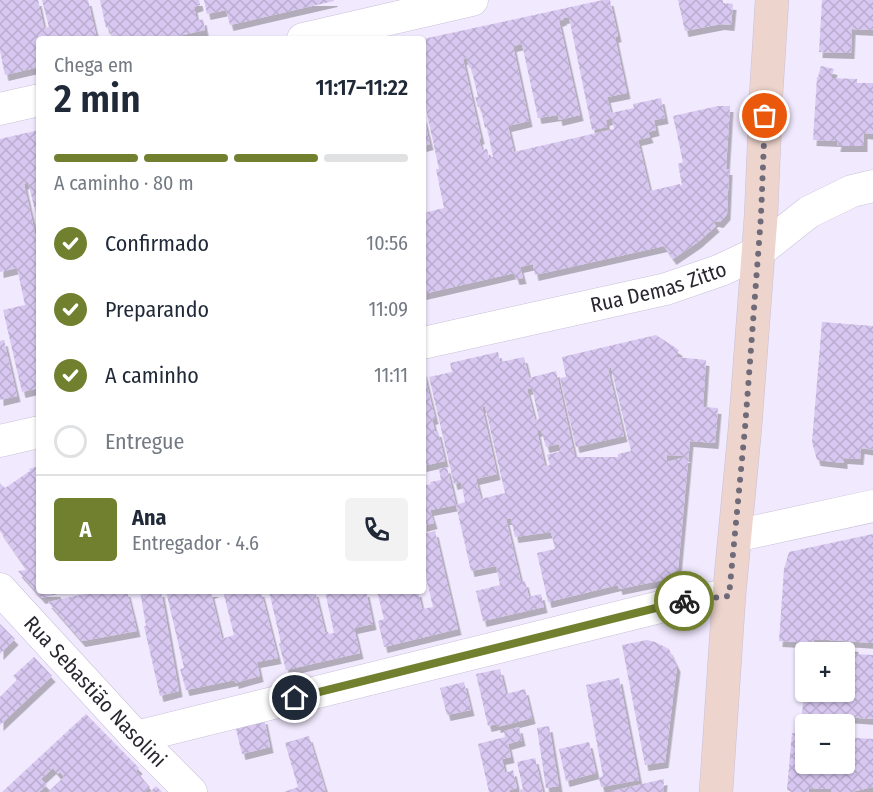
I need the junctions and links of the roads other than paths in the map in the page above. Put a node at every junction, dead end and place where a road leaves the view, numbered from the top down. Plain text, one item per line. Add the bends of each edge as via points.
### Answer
1 (471, 0) edge
2 (772, 0) edge
3 (316, 36) edge
4 (36, 101) edge
5 (0, 109) edge
6 (873, 186) edge
7 (757, 253) junction
8 (426, 343) edge
9 (36, 433) edge
10 (0, 441) edge
11 (873, 506) edge
12 (735, 536) junction
13 (0, 590) edge
14 (729, 596) junction
15 (136, 737) junction
16 (192, 792) edge
17 (716, 792) edge

1 - 3 street
2 - 7 main road
4 - 5 street
6 - 7 street, Rua Demas Zitto via 852,191 809,212
7 - 8 street, Rua Demas Zitto via 666,289
7 - 12 main road
9 - 10 street
11 - 12 street
12 - 14 main road
13 - 15 street, Rua Sebastião Nasolini
14 - 15 street via 680,602
14 - 17 main road
15 - 16 street, Rua Sebastião Nasolini

